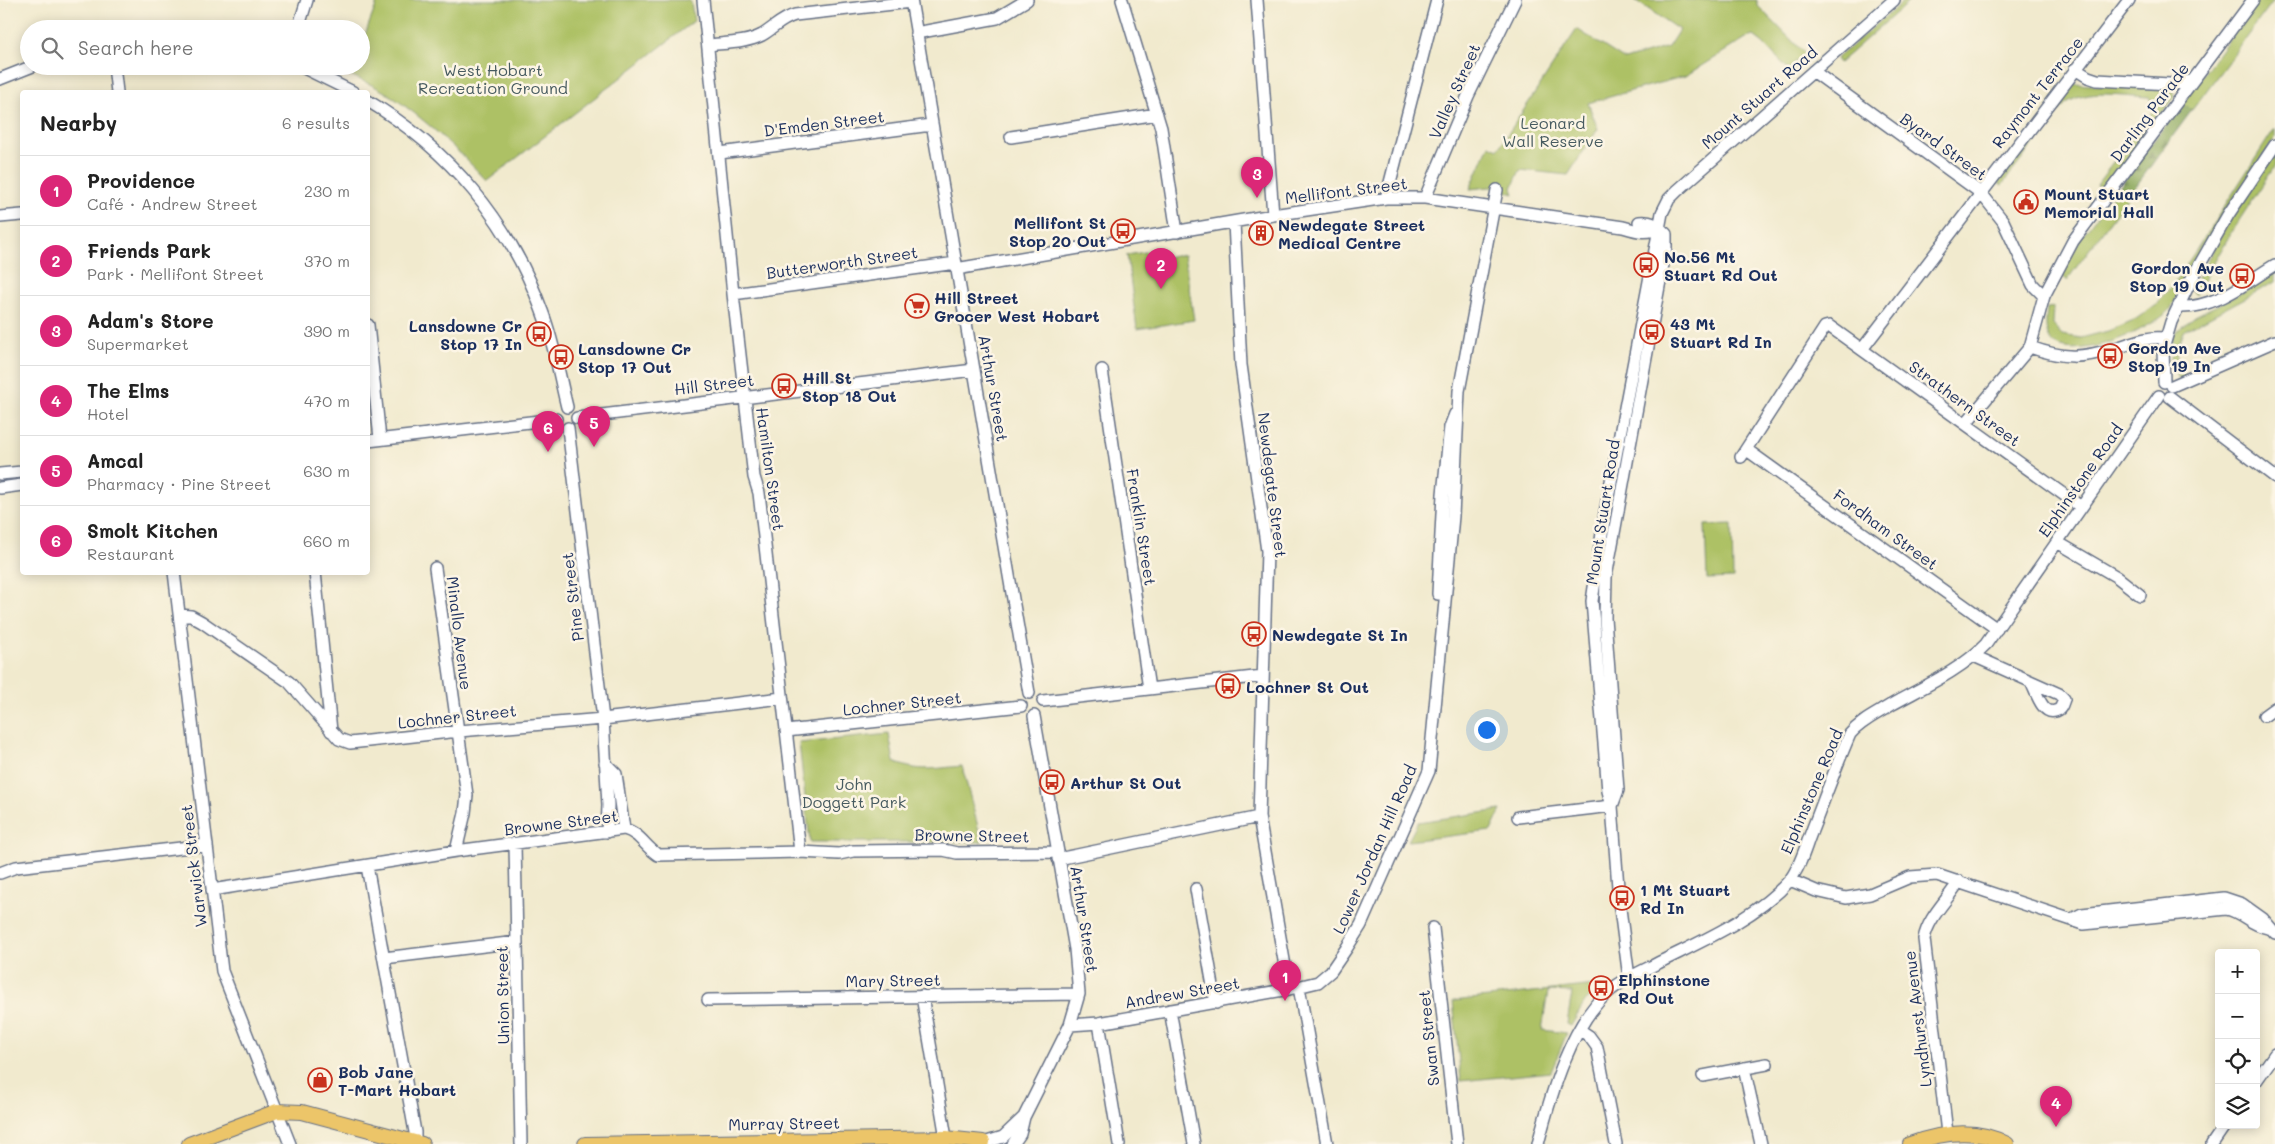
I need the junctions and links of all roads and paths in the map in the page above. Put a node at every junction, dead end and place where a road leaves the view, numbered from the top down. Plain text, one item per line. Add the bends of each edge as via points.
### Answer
1 (308, 0) edge
2 (703, 0) edge
3 (1026, 0) edge
4 (1122, 0) edge
5 (1257, 0) edge
6 (1437, 0) edge
7 (1515, 0) edge
8 (1894, 0) edge
9 (2129, 0) edge
10 (2254, 0) edge
11 (911, 1) edge
12 (301, 20) edge
13 (916, 33) junction
14 (708, 45) junction
15 (2075, 69) junction
16 (20, 71) edge
17 (1813, 71) junction
18 (115, 75) edge
19 (317, 75) edge
20 (0, 79) edge
21 (2192, 81) junction
22 (117, 90) edge
23 (344, 90) edge
24 (370, 102) edge
25 (1157, 114) junction
26 (931, 125) junction
27 (1011, 137) dead end
28 (2275, 145) edge
29 (720, 152) junction
30 (1497, 190) dead end
31 (1981, 193) junction
32 (1386, 198) junction
33 (1425, 198) junction
34 (1668, 199) junction
35 (1493, 209) junction
36 (20, 215) edge
37 (1273, 215) junction
38 (0, 217) edge
39 (1234, 222) junction
40 (1640, 222) junction
41 (1622, 227) junction
42 (1660, 228) junction
43 (1177, 232) junction
44 (2275, 265) edge
45 (956, 266) junction
46 (733, 294) junction
47 (2044, 296) junction
48 (2178, 307) junction
49 (2164, 338) junction
50 (2275, 341) edge
51 (370, 344) edge
52 (2030, 347) junction
53 (1863, 348) junction
54 (974, 370) junction
55 (1102, 370) dead end
56 (2166, 390) junction
57 (746, 396) junction
58 (567, 407) junction
59 (577, 418) junction
60 (556, 419) junction
61 (1966, 423) junction
62 (568, 428) junction
63 (380, 439) junction
64 (370, 441) edge
65 (1748, 454) joint
66 (20, 472) edge
67 (0, 474) edge
68 (2275, 477) edge
69 (20, 485) edge
70 (0, 488) edge
71 (2081, 507) junction
72 (2057, 542) junction
73 (435, 568) dead end
74 (174, 575) edge
75 (315, 575) edge
76 (2140, 595) dead end
77 (180, 615) junction
78 (1996, 629) junction
79 (1974, 656) junction
80 (1262, 676) junction
81 (2031, 682) dead end
82 (1149, 689) junction
83 (1029, 693) junction
84 (782, 698) junction
85 (1043, 701) junction
86 (1021, 706) junction
87 (2275, 708) edge
88 (1034, 716) junction
89 (2264, 716) dead end
90 (603, 719) junction
91 (332, 731) junction
92 (459, 731) junction
93 (786, 731) junction
94 (605, 763) junction
95 (1612, 806) junction
96 (1259, 817) junction
97 (1518, 817) dead end
98 (624, 829) junction
99 (607, 832) junction
100 (515, 844) junction
101 (207, 845) junction
102 (456, 851) junction
103 (800, 852) junction
104 (1058, 855) junction
105 (367, 866) junction
106 (0, 873) edge
107 (1790, 880) junction
108 (1959, 881) junction
109 (1196, 889) dead end
110 (212, 890) junction
111 (1433, 928) dead end
112 (2272, 931) edge
113 (517, 942) junction
114 (384, 958) junction
115 (1629, 978) junction
116 (1294, 988) junction
117 (1079, 994) junction
118 (922, 996) junction
119 (708, 1000) dead end
120 (1216, 1003) junction
121 (1170, 1010) junction
122 (1099, 1023) junction
123 (1070, 1025) junction
124 (1580, 1030) junction
125 (2275, 1054) edge
126 (1766, 1064) dead end
127 (1744, 1068) junction
128 (2260, 1075) edge
129 (1703, 1076) dead end
130 (278, 1110) junction
131 (1024, 1117) junction
132 (2222, 1129) edge
133 (1947, 1133) junction
134 (946, 1138) junction
135 (696, 1143) edge
136 (984, 1143) edge
137 (189, 1144) edge
138 (290, 1144) edge
139 (417, 1144) edge
140 (522, 1144) edge
141 (585, 1144) edge
142 (1013, 1144) edge
143 (1119, 1144) edge
144 (1194, 1144) edge
145 (1327, 1144) edge
146 (1457, 1144) edge
147 (1538, 1144) edge
148 (1616, 1144) edge
149 (1761, 1144) edge
150 (1910, 1144) edge
151 (2007, 1144) edge
152 (2212, 1144) edge

1 - 12 street
2 - 14 street, Hamilton Street
3 - 13 street via 997,18
4 - 25 street
5 - 37 street
6 - 32 street
7 - 33 street, Valley Street via 1468,96
8 - 17 street, Mount Stuart Road
9 - 15 street, Raymont Terrace
10 - 21 street, Darling Parade
11 - 13 street, Arthur Street
11 - 14 street via 785,18 751,38
13 - 26 street, Arthur Street
14 - 29 street, Hamilton Street
15 - 21 street via 2097,80 2170,84
15 - 31 street, Raymont Terrace
16 - 20 street
17 - 31 street, Byard Street
17 - 34 street, Mount Stuart Road
18 - 22 street
19 - 23 street
21 - 47 street, Darling Parade via 2073,241
24 - 58 street via 442,156 471,185 491,212 522,264 543,311
25 - 27 street
25 - 43 street
26 - 29 street, D'Emden Street
26 - 45 street, Arthur Street
28 - 48 street via 2228,215
29 - 46 street, Hamilton Street
30 - 35 street, Lower Jordan Hill Road
31 - 47 street, Byard Street via 2003,221 2033,284
31 - 53 street, Raymont Terrace
32 - 33 street, Mellifont Street
32 - 37 street, Mellifont Street
33 - 35 street, Mellifont Street
34 - 40 street, Mellifont Street
34 - 42 street, Mount Stuart Road
35 - 41 street, Mellifont Street
35 - 116 street, Lower Jordan Hill Road via 1457,408 1453,516 1429,771 1346,950 1331,971 1318,982
36 - 38 street
37 - 39 street, Mellifont Street
39 - 43 street, Mellifont Street
39 - 80 street, Newdegate Street via 1241,365 1267,551
40 - 41 street, Mellifont Street
40 - 42 street via 1655,223
41 - 42 street, Mellifont Street via 1645,232
42 - 95 street, Mount Stuart Road via 1666,234 1665,260 1606,577 1604,618 1618,790
43 - 45 street, Mellifont Street
44 - 48 street via 2207,304
45 - 46 street, Butterworth Street
45 - 54 street, Arthur Street
46 - 57 street, Hamilton Street
47 - 52 street, Darling Parade
48 - 49 street
49 - 52 street via 2141,339 2077,357 2058,356
49 - 56 street
50 - 56 street
51 - 63 street
52 - 61 street, Darling Parade
53 - 61 street, Strathern Street
53 - 65 street, Strathern Street via 1829,326 1825,327
54 - 57 street, Hill Street
54 - 83 street, Arthur Street
55 - 82 street, Franklin Street
56 - 68 street
56 - 71 street, Elphinstone Road
57 - 59 street, Hill Street
57 - 84 street, Hamilton Street
58 - 59 street via 573,409
58 - 60 street via 559,411
59 - 62 street via 575,424
60 - 62 street via 562,427
60 - 63 street
61 - 71 street, Strathern Street
62 - 90 street, Pine Street
63 - 64 street
65 - 78 street, Fordham Street
66 - 67 street
69 - 70 street
71 - 72 street, Elphinstone Road
72 - 76 street via 2118,577
72 - 78 street, Elphinstone Road
73 - 92 street, Minallo Avenue
74 - 77 street, Warwick Street
75 - 91 street
77 - 91 street, Lochner Street via 202,622 271,668 289,682
77 - 101 street, Warwick Street
78 - 79 street, Elphinstone Road
79 - 81 street
79 - 107 street, Elphinstone Road via 1857,726 1846,744
80 - 82 street
80 - 96 street, Newdegate Street
82 - 85 street
83 - 85 street via 1036,694
83 - 86 street
84 - 90 street, Lochner Street
84 - 93 street, Hamilton Street
85 - 88 street via 1042,711
86 - 88 street via 1027,714
86 - 93 street, Lochner Street
87 - 89 street
88 - 104 street, Arthur Street
90 - 92 street, Lochner Street
90 - 94 street, Pine Street
91 - 92 street, Lochner Street via 339,739 350,743
92 - 102 street, Minallo Avenue via 466,795
93 - 103 street, Hamilton Street
94 - 98 street, Pine Street via 616,774
94 - 99 street, Pine Street
95 - 97 street
95 - 115 street, Mount Stuart Road
96 - 104 street, Browne Street
96 - 116 street, Newdegate Street
98 - 99 street, Browne Street
98 - 103 street, Browne Street via 632,831 648,850 658,855
99 - 100 street, Browne Street
100 - 102 street, Browne Street
100 - 113 street, Union Street
101 - 106 street via 16,867
101 - 110 street, Warwick Street
102 - 105 street, Browne Street
103 - 104 street, Browne Street via 839,854 943,850
104 - 117 street, Arthur Street via 1075,949
105 - 110 street, Browne Street
105 - 114 street
107 - 108 street via 1816,891 1846,898 1870,894 1919,875 1937,875
107 - 115 street, Elphinstone Road via 1728,927
108 - 112 street via 2061,918 2072,919 2082,914 2224,898 2242,904
108 - 133 street, Lyndhurst Avenue via 1931,920 1924,939
109 - 120 street
110 - 130 street, Warwick Street via 222,971
111 - 146 street, Swan Street
113 - 114 street
113 - 140 street, Union Street
114 - 139 street
115 - 124 street, Elphinstone Road via 1597,1004
116 - 120 street, Andrew Street
116 - 145 street, Newdegate Street
117 - 118 street, Mary Street
117 - 123 street, Arthur Street
118 - 119 street, Mary Street
118 - 134 street
120 - 121 street, Andrew Street
121 - 122 street, Andrew Street
121 - 144 street
122 - 123 street, Andrew Street
122 - 143 street
123 - 131 street, Arthur Street
124 - 147 street, Elphinstone Road via 1550,1102
124 - 148 street via 1597,1047
125 - 128 street
126 - 127 street
127 - 129 street
127 - 149 street
130 - 137 main road
130 - 138 street, Warwick Street
130 - 139 main road via 302,1112
131 - 136 street, Arthur Street via 1000,1139
131 - 142 street, Arthur Street via 1020,1134
132 - 152 street
133 - 150 main road
133 - 151 main road via 1983,1135
134 - 135 main road, Murray Street
134 - 136 main road, Murray Street
135 - 141 main road, Murray Street

